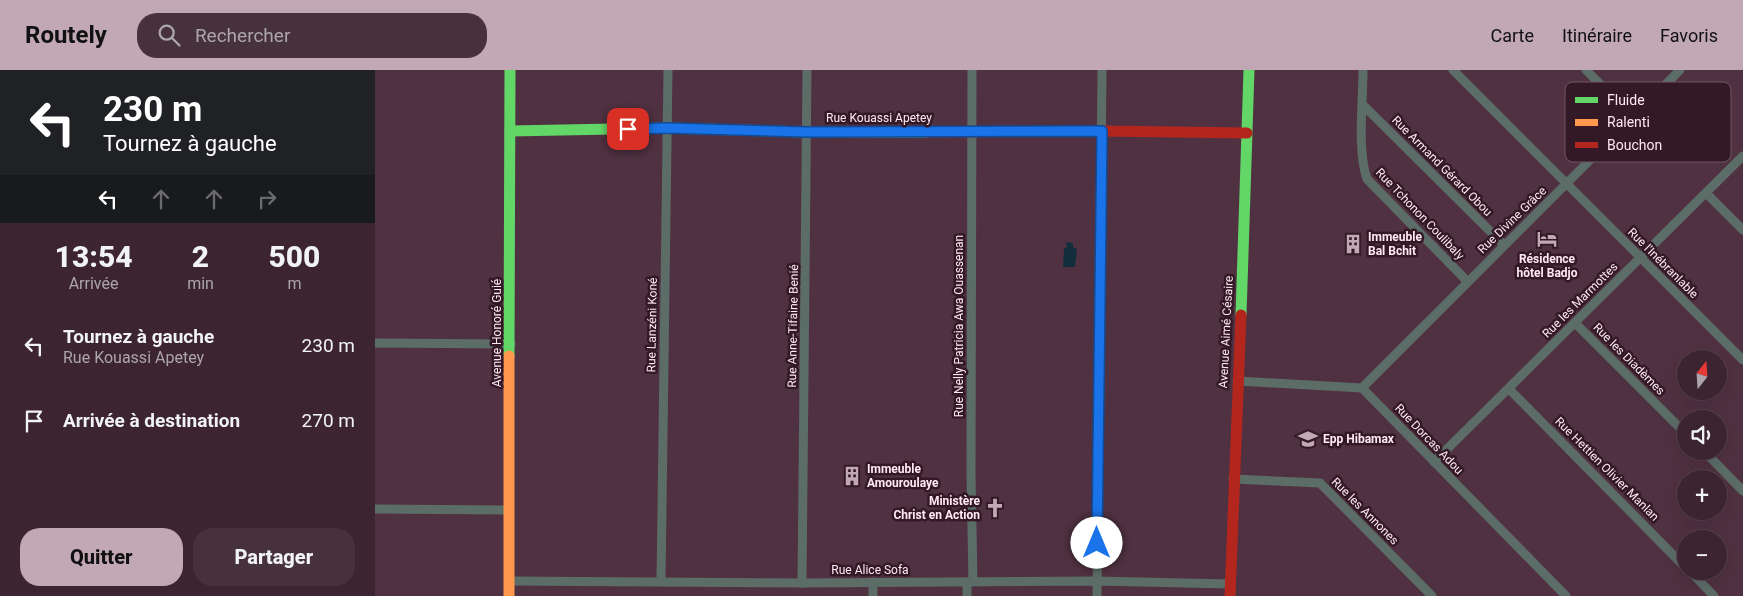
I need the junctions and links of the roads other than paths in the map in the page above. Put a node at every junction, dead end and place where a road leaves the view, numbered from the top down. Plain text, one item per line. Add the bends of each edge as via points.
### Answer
1 (510, 70) edge
2 (668, 70) edge
3 (807, 70) edge
4 (972, 70) edge
5 (1102, 70) edge
6 (1249, 70) edge
7 (1363, 70) edge
8 (1453, 70) edge
9 (1586, 70) edge
10 (1680, 70) edge
11 (1598, 82) edge
12 (1668, 82) edge
13 (1363, 105) junction
14 (667, 128) junction
15 (510, 131) junction
16 (972, 131) junction
17 (1102, 131) junction
18 (807, 132) junction
19 (1247, 133) junction
20 (1743, 156) edge
21 (1588, 162) edge
22 (1566, 184) junction
23 (1706, 193) junction
24 (1743, 230) edge
25 (1505, 245) junction
26 (1640, 258) junction
27 (1467, 281) junction
28 (1575, 323) junction
29 (375, 343) edge
30 (511, 344) junction
31 (1743, 360) edge
32 (1237, 381) junction
33 (1362, 388) junction
34 (1509, 389) junction
35 (1677, 425) edge
36 (1713, 460) edge
37 (1434, 462) junction
38 (1233, 479) junction
39 (1743, 491) edge
40 (375, 509) edge
41 (509, 510) junction
42 (1677, 559) edge
43 (1699, 580) edge
44 (509, 581) junction
45 (661, 581) junction
46 (873, 582) junction
47 (970, 582) junction
48 (1097, 582) junction
49 (802, 583) junction
50 (1230, 584) junction
51 (1564, 595) edge
52 (509, 596) edge
53 (873, 596) edge
54 (967, 596) edge
55 (1097, 596) edge
56 (1230, 596) edge
57 (1432, 596) edge
58 (1714, 596) edge

1 - 15 street, Avenue Honoré Guié
2 - 14 street, Rue Lanzéni Koné
3 - 18 street, Rue Anne-Tifaine Benié
4 - 16 street, Rue Nelly Patricia Awa Ouassenan
5 - 17 street
6 - 19 street, Avenue Aimé Césaire
7 - 13 street, Rue Tchonon Coulibaly
8 - 22 street, Rue l'Inébranlable
9 - 11 street
10 - 12 street, Rue Divine Grâce
13 - 25 street, Rue Armand Gérard Obou
13 - 27 street, Rue Tchonon Coulibaly via 1362,155 1367,179
14 - 15 street, Rue Kouassi Apetey
14 - 18 street, Rue Kouassi Apetey
14 - 45 street, Rue Lanzéni Koné
15 - 30 street, Avenue Honoré Guié
16 - 17 street, Rue Kouassi Apetey
16 - 18 street, Rue Kouassi Apetey
16 - 47 street, Rue Nelly Patricia Awa Ouassenan
17 - 19 street, Rue Kouassi Apetey
17 - 48 street
18 - 49 street, Rue Anne-Tifaine Benié
19 - 32 street, Avenue Aimé Césaire
20 - 23 street, Rue les Marmottes
21 - 22 street, Rue Divine Grâce
22 - 25 street, Rue Divine Grâce
22 - 26 street, Rue l'Inébranlable
23 - 24 street
23 - 26 street, Rue les Marmottes
25 - 27 street, Rue Divine Grâce
26 - 28 street, Rue les Marmottes
26 - 31 street, Rue l'Inébranlable
27 - 33 street, Rue Divine Grâce
28 - 34 street, Rue les Marmottes
28 - 35 street, Rue les Diadèmes
29 - 30 street
30 - 41 street, Avenue Honoré Guié
32 - 33 street
32 - 38 street, Avenue Aimé Césaire
33 - 37 street, Rue Dorcas Adou
34 - 37 street, Rue les Marmottes
34 - 42 street, Rue Hettien Olivier Manlan
36 - 39 street
37 - 51 street, Rue Dorcas Adou
38 - 50 street, Avenue Aimé Césaire
38 - 57 street, Rue les Annones via 1319,483
40 - 41 street
41 - 44 street, Avenue Honoré Guié
43 - 58 street
44 - 45 street, Rue Alice Sofa
44 - 52 street, Avenue Honoré Guié
45 - 49 street, Rue Alice Sofa
46 - 47 street, Rue Alice Sofa
46 - 49 street, Rue Alice Sofa
46 - 53 street
47 - 48 street, Rue Alice Sofa
47 - 54 street, Rue Nelly Patricia Awa Ouassenan
48 - 50 street, Rue Alice Sofa
48 - 55 street
50 - 56 street, Avenue Aimé Césaire

